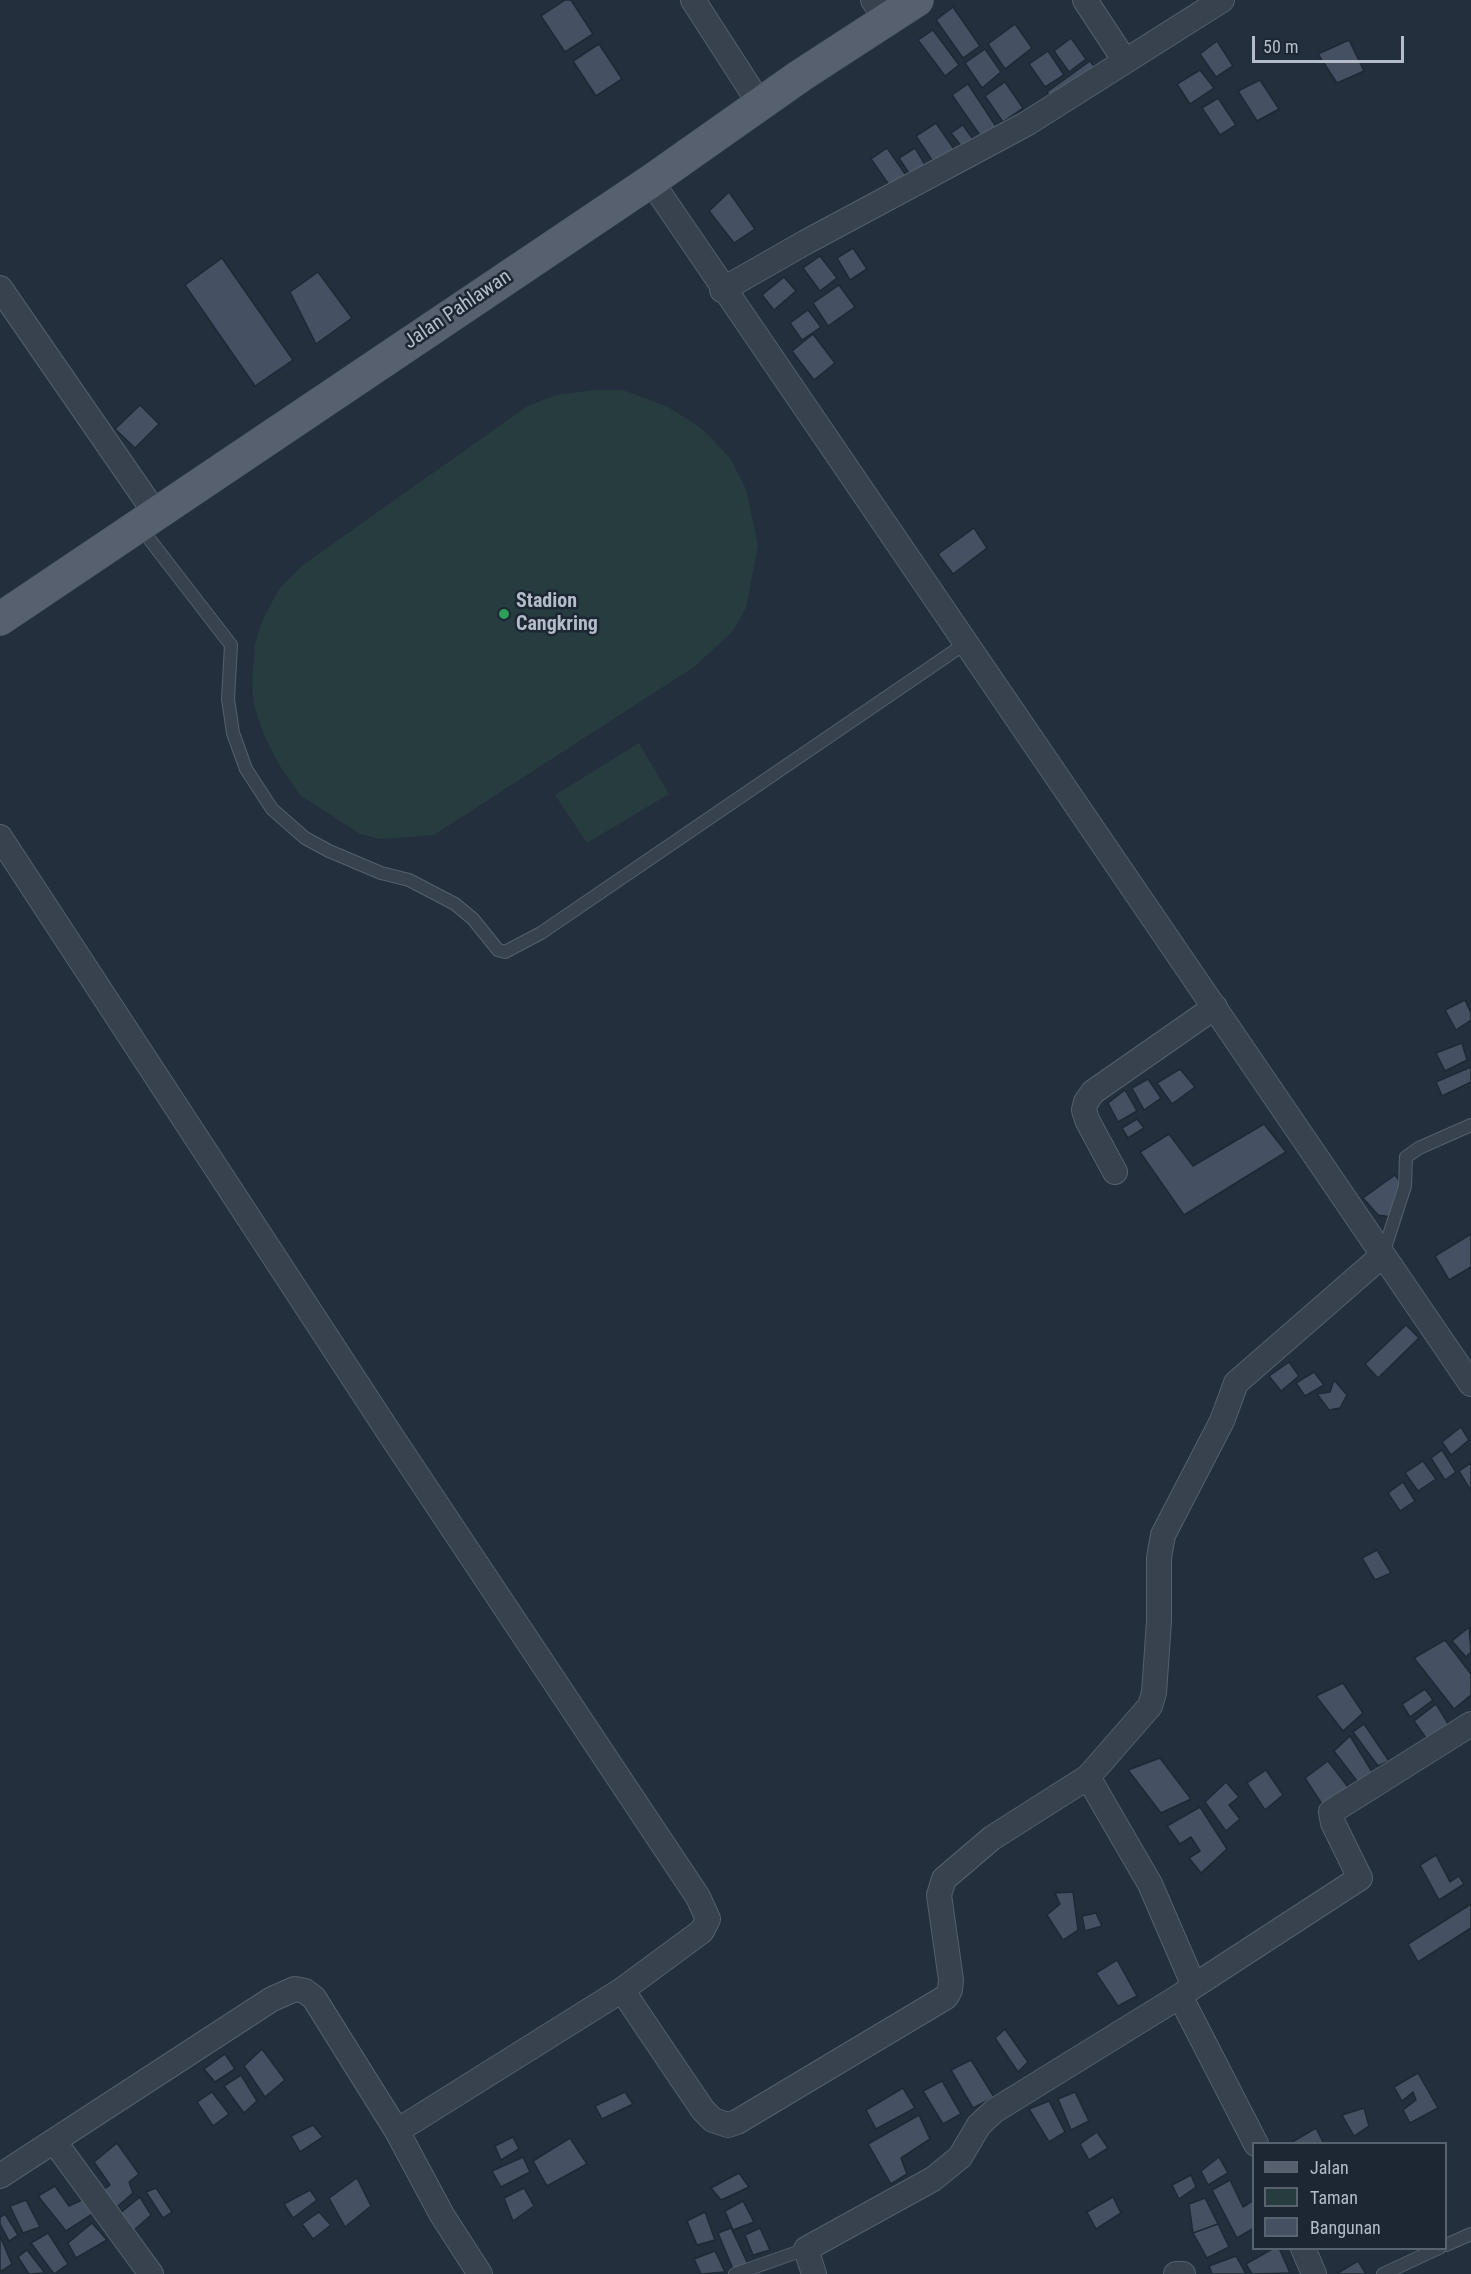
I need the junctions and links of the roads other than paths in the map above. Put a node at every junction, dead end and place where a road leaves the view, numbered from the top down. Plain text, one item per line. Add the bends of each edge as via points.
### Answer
1 (693, 0) edge
2 (917, 0) edge
3 (1084, 0) edge
4 (1222, 0) edge
5 (880, 10) edge
6 (1125, 62) junction
7 (760, 104) junction
8 (651, 181) junction
9 (0, 288) edge
10 (723, 290) junction
11 (148, 520) junction
12 (0, 619) edge
13 (966, 643) junction
14 (0, 837) edge
15 (1215, 1007) junction
16 (1471, 1125) edge
17 (1115, 1172) dead end
18 (1383, 1255) junction
19 (1471, 1384) edge
20 (1471, 1724) edge
21 (1088, 1777) junction
22 (622, 1990) junction
23 (1187, 1991) junction
24 (397, 2131) junction
25 (54, 2141) junction
26 (1255, 2142) edge
27 (0, 2176) edge
28 (1471, 2234) edge
29 (1447, 2246) edge
30 (806, 2249) junction
31 (1435, 2250) edge
32 (152, 2274) edge
33 (480, 2274) edge
34 (735, 2274) edge
35 (814, 2274) edge
36 (1176, 2274) edge
37 (1183, 2274) edge
38 (1383, 2274) edge

1 - 7 street
2 - 5 main road, Jalan Pahlawan
3 - 6 street
4 - 6 street
5 - 7 main road, Jalan Pahlawan
6 - 10 street via 1026,124
7 - 8 main road, Jalan Pahlawan
8 - 10 street
8 - 11 main road, Jalan Pahlawan
9 - 11 street
10 - 13 street
11 - 12 main road, Jalan Pahlawan
11 - 13 lane via 231,645 228,699 233,733 246,769 272,808 305,838 329,851 409,880 455,904 498,950 505,952 541,933
13 - 15 street
14 - 22 street via 698,1897 708,1919 702,1931
15 - 17 street via 1093,1092 1086,1102 1087,1120
15 - 18 street
16 - 18 lane via 1406,1157 1405,1186
18 - 19 street
18 - 21 street via 1236,1383 1222,1421 1163,1535 1154,1693 1150,1706
20 - 23 street via 1331,1812 1360,1878
21 - 22 street via 992,1838 944,1879 939,1895 951,1980 946,1997 737,2122 728,2125 713,2120 703,2110
21 - 23 street via 1150,1884
22 - 24 street
23 - 26 street
23 - 30 street via 994,2111 979,2125 960,2157 933,2180
24 - 25 street via 314,1998 295,1989 272,1999
24 - 33 street via 442,2215
25 - 27 street
25 - 32 street
28 - 29 lane
30 - 34 lane
30 - 35 street
31 - 38 lane
36 - 37 street

